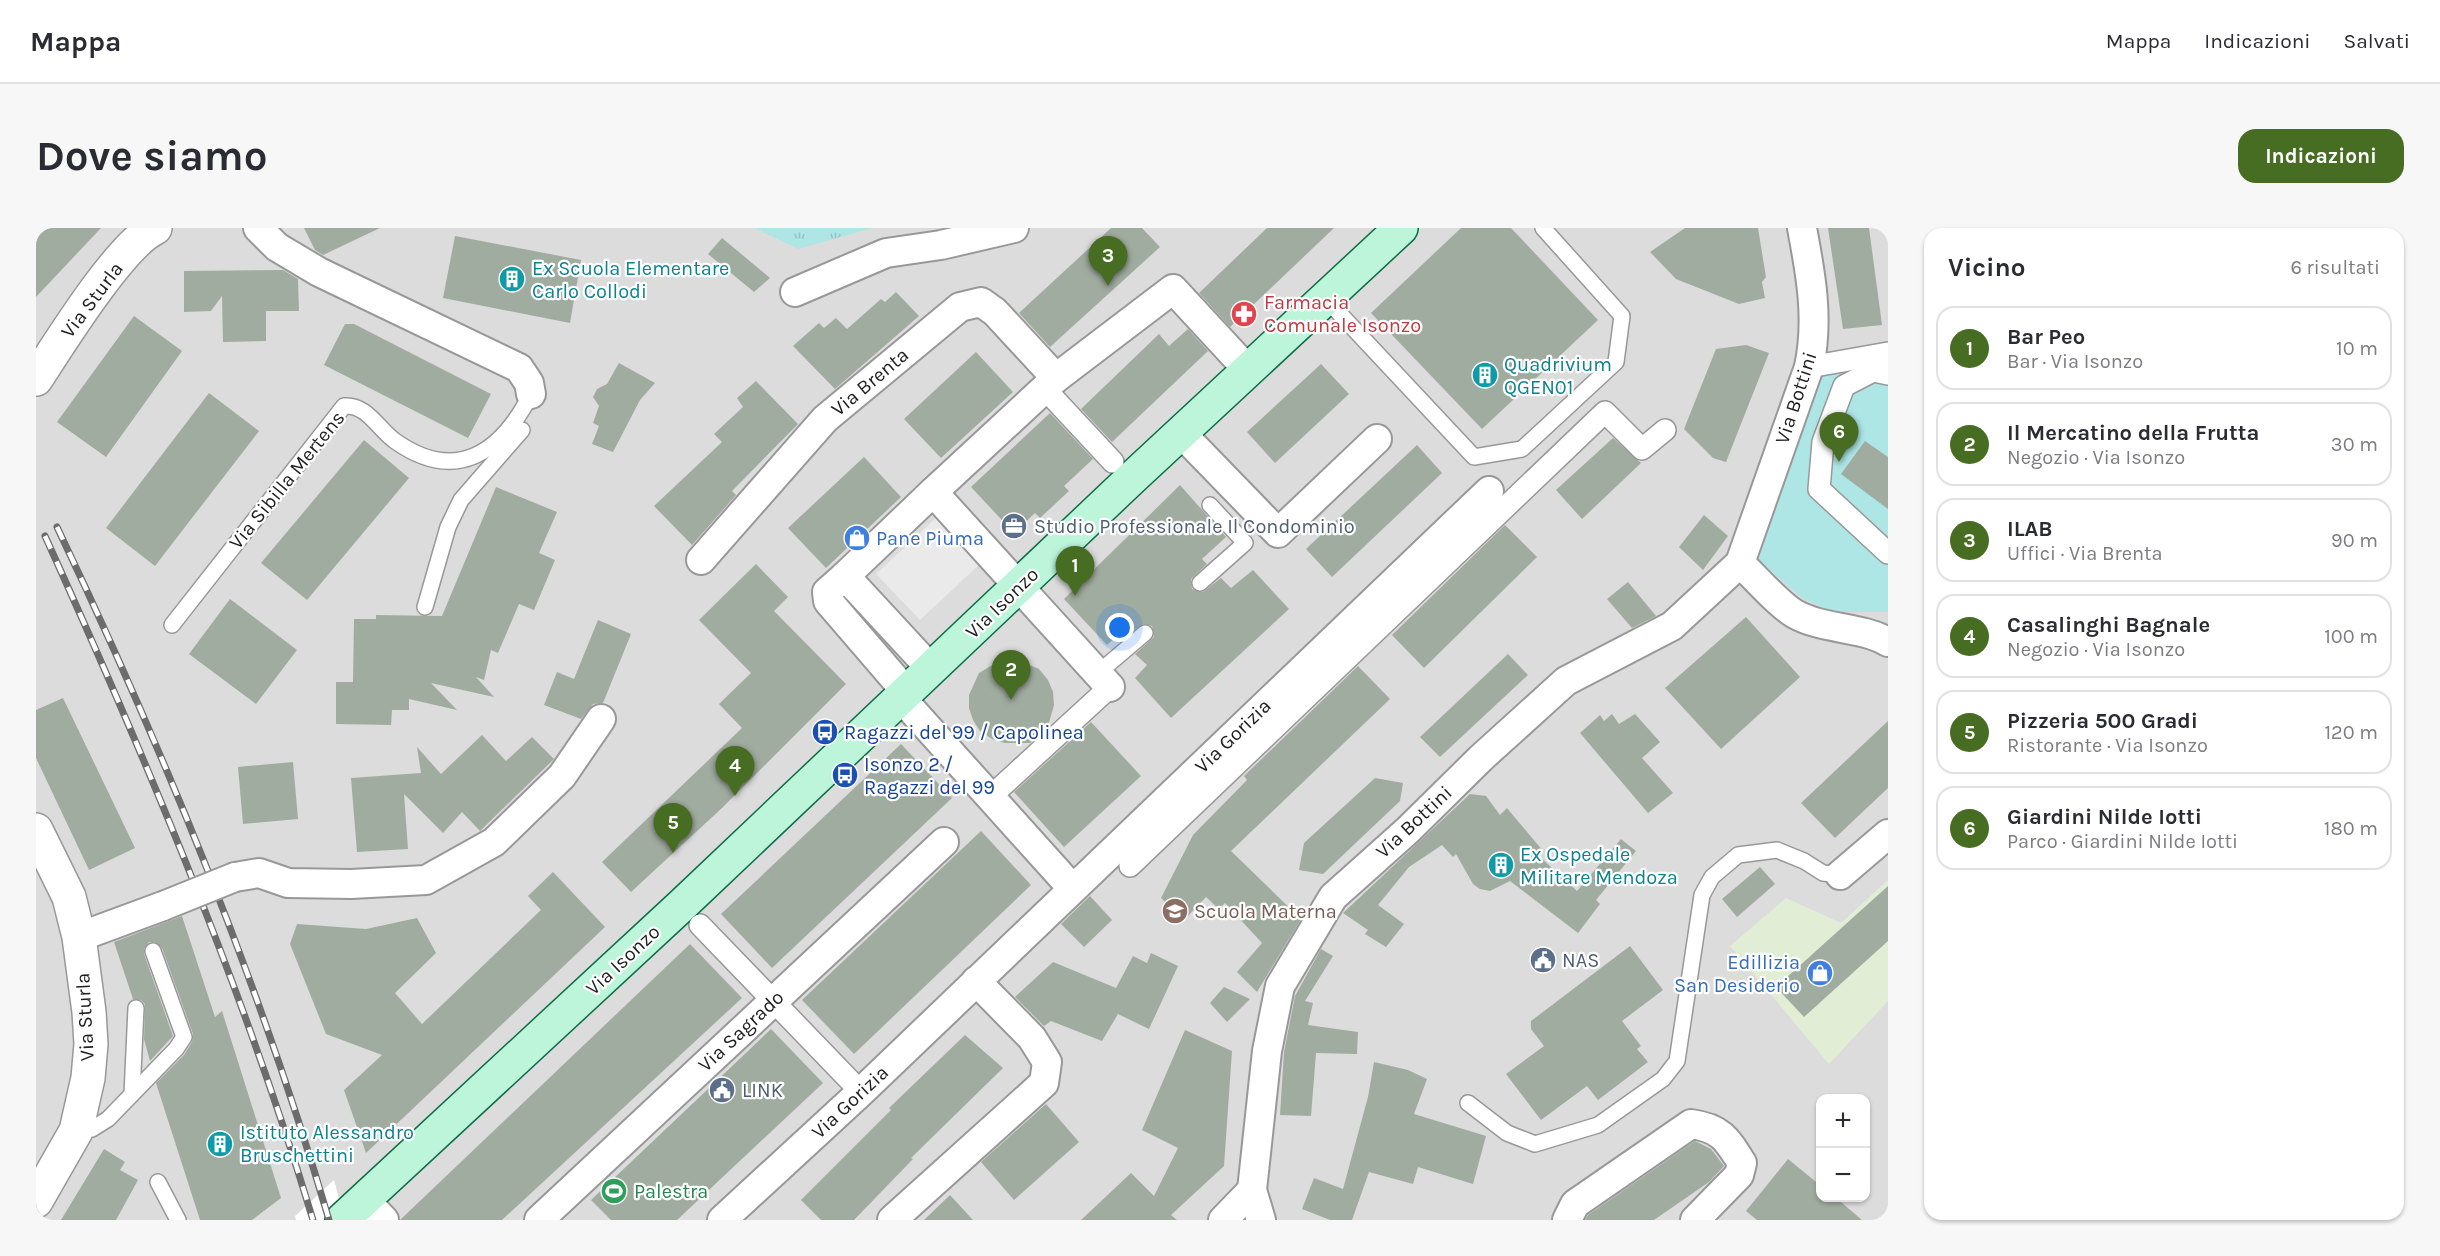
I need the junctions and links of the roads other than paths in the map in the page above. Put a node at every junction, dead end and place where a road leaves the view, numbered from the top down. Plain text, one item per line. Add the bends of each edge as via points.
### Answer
1 (153, 228) edge
2 (258, 228) edge
3 (1014, 228) edge
4 (1543, 228) edge
5 (1802, 228) edge
6 (1389, 232) edge
7 (795, 292) dead end
8 (1325, 298) junction
9 (1888, 353) edge
10 (1809, 367) junction
11 (1248, 370) junction
12 (1888, 374) edge
13 (36, 379) edge
14 (1050, 384) junction
15 (531, 394) junction
16 (1665, 430) dead end
17 (1181, 433) junction
18 (1377, 439) dead end
19 (1113, 462) dead end
20 (1489, 490) dead end
21 (933, 492) junction
22 (1210, 505) dead end
23 (1888, 553) edge
24 (701, 560) dead end
25 (1740, 563) junction
26 (845, 576) junction
27 (1200, 583) dead end
28 (1019, 586) junction
29 (425, 607) dead end
30 (172, 625) dead end
31 (1145, 633) dead end
32 (1883, 635) edge
33 (932, 670) junction
34 (1104, 680) junction
35 (905, 696) junction
36 (601, 719) dead end
37 (989, 798) junction
38 (36, 830) edge
39 (1888, 834) edge
40 (944, 842) dead end
41 (1130, 866) dead end
42 (1840, 875) joint
43 (1072, 888) junction
44 (700, 925) dead end
45 (79, 937) junction
46 (153, 951) dead end
47 (976, 981) junction
48 (773, 1000) junction
49 (136, 1008) dead end
50 (861, 1092) junction
51 (132, 1094) junction
52 (1468, 1103) dead end
53 (76, 1131) junction
54 (158, 1182) dead end
55 (1252, 1190) junction
56 (36, 1201) edge
57 (363, 1213) edge
58 (178, 1220) edge
59 (539, 1220) edge
60 (722, 1220) edge
61 (892, 1220) edge
62 (1223, 1220) edge
63 (1261, 1220) edge
64 (1567, 1220) edge
65 (1695, 1220) edge

1 - 13 street, Via Sturla via 116,266 78,315
2 - 15 street via 276,247 319,272 519,368
3 - 7 street via 886,253
4 - 8 lane via 1622,316 1616,362 1522,449 1474,457
5 - 10 street, Via Bottini via 1814,309 1815,341
6 - 8 main road, Via Isonzo
8 - 11 main road, Via Isonzo
9 - 10 street
10 - 25 street, Via Bottini
11 - 14 street via 1173,289
11 - 17 main road, Via Isonzo
12 - 23 street via 1873,371 1844,386 1823,442 1819,489
14 - 19 street
14 - 21 street
14 - 24 street, Via Brenta via 995,312 981,302 960,307 825,419
15 - 29 lane via 532,417 461,500 448,527
15 - 30 lane, Via Sibilla Mertens via 504,437 486,451 449,464 395,441 367,412 344,406
16 - 41 street via 1642,449 1605,412
17 - 18 street via 1278,533
17 - 28 main road, Via Isonzo
20 - 43 street, Via Gorizia
21 - 26 street
21 - 28 street
22 - 27 lane via 1245,543
25 - 32 street via 1795,614 1843,630
25 - 55 street, Via Bottini via 1672,627 1566,681 1333,897 1280,986 1267,1051
26 - 33 street
26 - 35 street via 827,592 828,601
28 - 33 main road, Via Isonzo
28 - 34 street
31 - 34 lane
33 - 35 main road, Via Isonzo
34 - 37 street
35 - 37 street
35 - 57 main road, Via Isonzo
36 - 45 street, bridge via 562,776 494,843 426,880 288,883 259,873 235,877
37 - 43 street
38 - 45 street, Via Sturla via 69,897
39 - 42 street
40 - 48 street, Via Sagrado
42 - 52 lane via 1823,873 1777,850 1738,855 1712,877 1702,895 1677,1061 1663,1079 1598,1125 1535,1144 1507,1133
43 - 47 street, Via Gorizia
44 - 48 street
45 - 53 street, Via Sturla via 91,1044
46 - 51 lane via 184,1037
47 - 50 street, Via Gorizia
47 - 61 street via 1032,1038 1047,1062 1044,1083
48 - 50 street
48 - 59 street, Via Sagrado
49 - 51 lane
50 - 60 street, Via Gorizia
51 - 53 lane via 108,1119 92,1129
53 - 56 street, Via Sturla
54 - 58 lane
55 - 62 street
55 - 63 street, Via Bottini
64 - 65 street via 1575,1204 1691,1124 1710,1126 1728,1140 1742,1163 1739,1175

